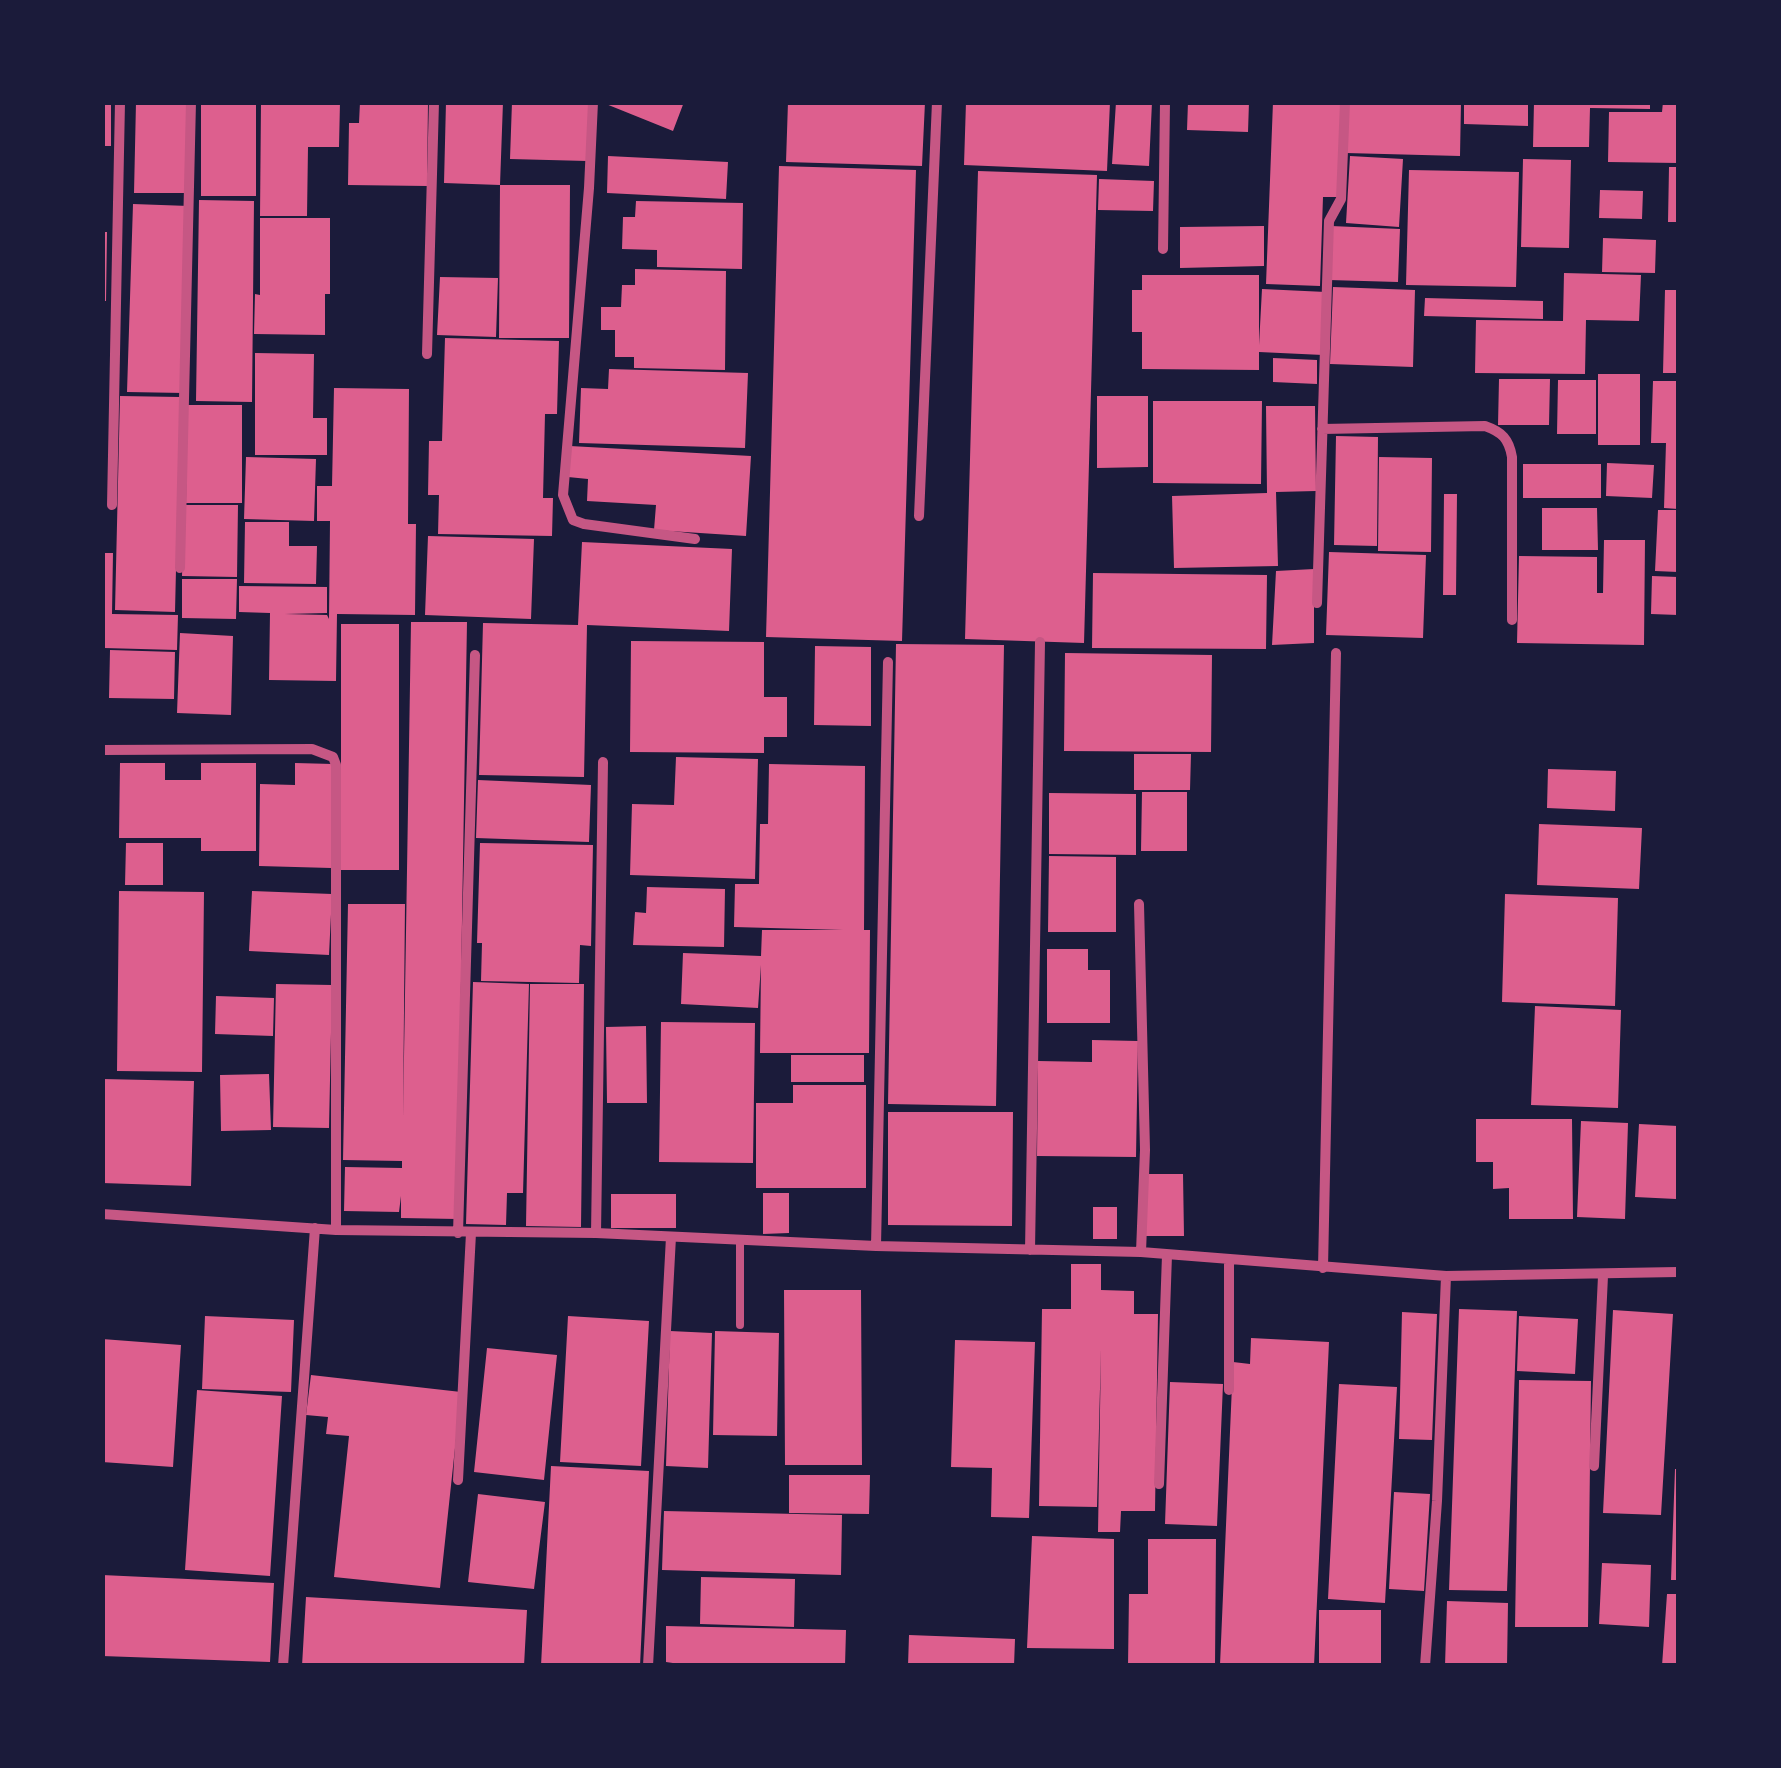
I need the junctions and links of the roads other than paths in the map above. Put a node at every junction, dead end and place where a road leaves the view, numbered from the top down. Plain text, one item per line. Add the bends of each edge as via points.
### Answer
1 (120, 102) edge
2 (192, 102) edge
3 (434, 102) edge
4 (593, 102) edge
5 (937, 102) edge
6 (1165, 102) edge
7 (1345, 102) edge
8 (1163, 250) dead end
9 (427, 354) dead end
10 (1322, 429) junction
11 (112, 505) dead end
12 (919, 516) dead end
13 (696, 538) dead end
14 (180, 568) dead end
15 (1317, 602) dead end
16 (1512, 620) dead end
17 (1040, 642) dead end
18 (1336, 653) dead end
19 (475, 655) dead end
20 (888, 662) dead end
21 (102, 750) edge
22 (603, 762) dead end
23 (1139, 904) dead end
24 (102, 1214) edge
25 (315, 1228) junction
26 (336, 1230) junction
27 (458, 1233) junction
28 (471, 1233) junction
29 (596, 1233) junction
30 (671, 1237) junction
31 (740, 1240) junction
32 (876, 1246) junction
33 (1030, 1250) junction
34 (1141, 1252) junction
35 (1167, 1254) junction
36 (1229, 1261) junction
37 (1323, 1268) junction
38 (1678, 1272) edge
39 (1446, 1276) junction
40 (1603, 1276) junction
41 (740, 1325) dead end
42 (1229, 1390) dead end
43 (1594, 1466) dead end
44 (458, 1480) dead end
45 (1159, 1484) dead end
46 (283, 1666) edge
47 (648, 1666) edge
48 (1425, 1666) edge

1 - 11 street
2 - 14 street
3 - 9 street
4 - 13 street via 562,495 573,520 584,524
5 - 12 street
6 - 8 street
7 - 10 street via 1341,199 1329,220
10 - 15 street
10 - 16 street via 1486,426 1510,442
17 - 33 street
18 - 37 street
19 - 27 street
20 - 32 street
21 - 26 street via 312,749 333,757
22 - 29 street
23 - 34 street
24 - 25 street
25 - 26 street
25 - 46 street
26 - 27 street
27 - 28 street
28 - 29 street
28 - 44 street
29 - 30 street
30 - 31 street
30 - 47 street
31 - 32 street
31 - 41 lane
32 - 33 street
33 - 34 street
34 - 35 street
35 - 36 street
35 - 45 street
36 - 37 street
36 - 42 street
37 - 39 street
38 - 40 street
39 - 40 street
39 - 48 street
40 - 43 street

